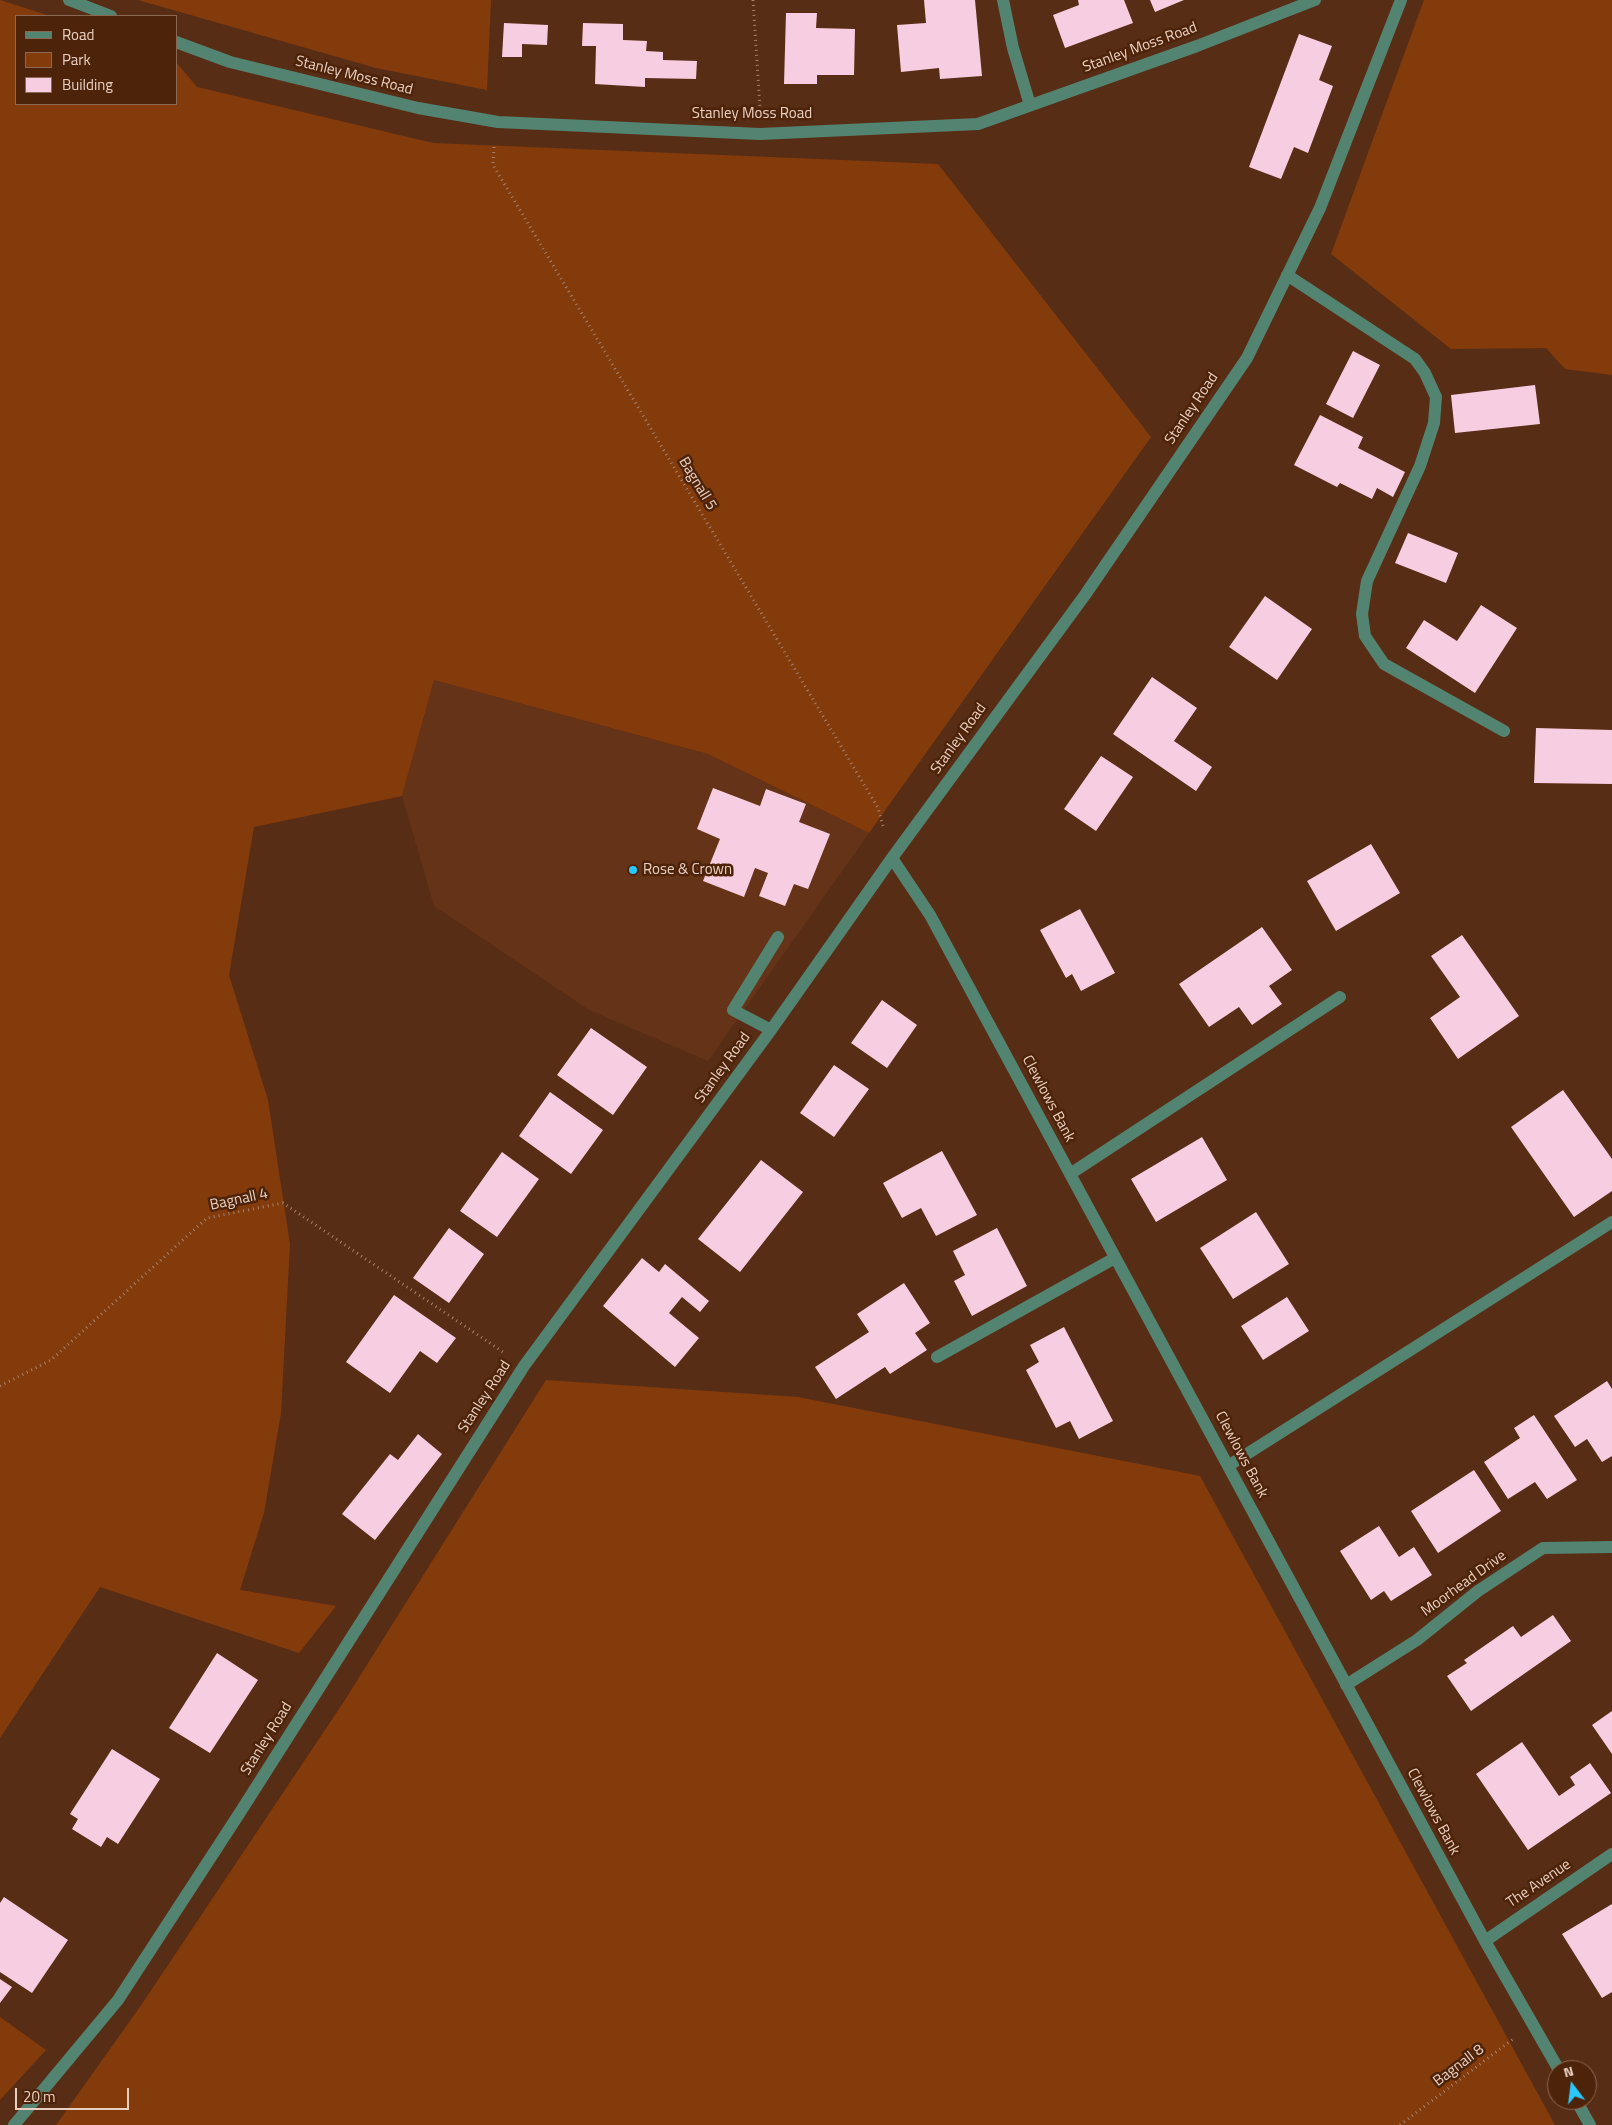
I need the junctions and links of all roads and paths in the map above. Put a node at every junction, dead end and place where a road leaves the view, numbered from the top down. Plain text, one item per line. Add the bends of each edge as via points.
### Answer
1 (69, 0) edge
2 (753, 0) edge
3 (1003, 0) edge
4 (1315, 0) edge
5 (1401, 0) edge
6 (108, 15) edge
7 (178, 43) edge
8 (1030, 105) junction
9 (498, 122) junction
10 (760, 134) junction
11 (1288, 275) junction
12 (1504, 731) dead end
13 (892, 858) junction
14 (778, 937) dead end
15 (1340, 997) dead end
16 (771, 1030) junction
17 (1070, 1174) junction
18 (1612, 1222) edge
19 (1115, 1258) junction
20 (937, 1357) dead end
21 (524, 1366) junction
22 (0, 1386) edge
23 (1228, 1466) junction
24 (1612, 1547) edge
25 (1346, 1685) junction
26 (1612, 1854) edge
27 (1485, 1941) junction
28 (1533, 2024) junction
29 (1553, 2060) edge
30 (1582, 2110) edge
31 (14, 2125) edge
32 (1400, 2125) edge
33 (1590, 2125) edge

1 - 6 street
2 - 10 path
3 - 8 street
4 - 8 street, Stanley Moss Road
5 - 11 street, Stanley Road via 1320,208
7 - 9 street, Stanley Moss Road via 230,62 418,108
8 - 10 street, Stanley Moss Road via 978,124
9 - 10 street, Stanley Moss Road
9 - 13 path, Bagnall 5 via 493,165 878,808
11 - 12 street via 1415,359 1436,397 1434,423 1420,466 1367,581 1362,614 1365,636 1384,664
11 - 13 street, Stanley Road via 1247,358 1085,595
13 - 16 street, Stanley Road
13 - 17 street, Clewlows Bank via 930,915
14 - 16 street via 733,1010
15 - 17 street
16 - 21 street, Stanley Road
17 - 19 street, Clewlows Bank
18 - 23 street
19 - 20 street
19 - 23 street, Clewlows Bank
21 - 22 path, Bagnall 4 via 283,1203 207,1218 51,1360
21 - 31 street, Stanley Road via 118,2000
23 - 25 street, Clewlows Bank
24 - 25 street, Moorhead Drive via 1543,1548 1478,1591 1417,1640
25 - 27 street, Clewlows Bank
26 - 27 street, The Avenue
27 - 28 street, Clewlows Bank
28 - 29 street, Clewlows Bank
28 - 32 path, Bagnall 8
30 - 33 street

